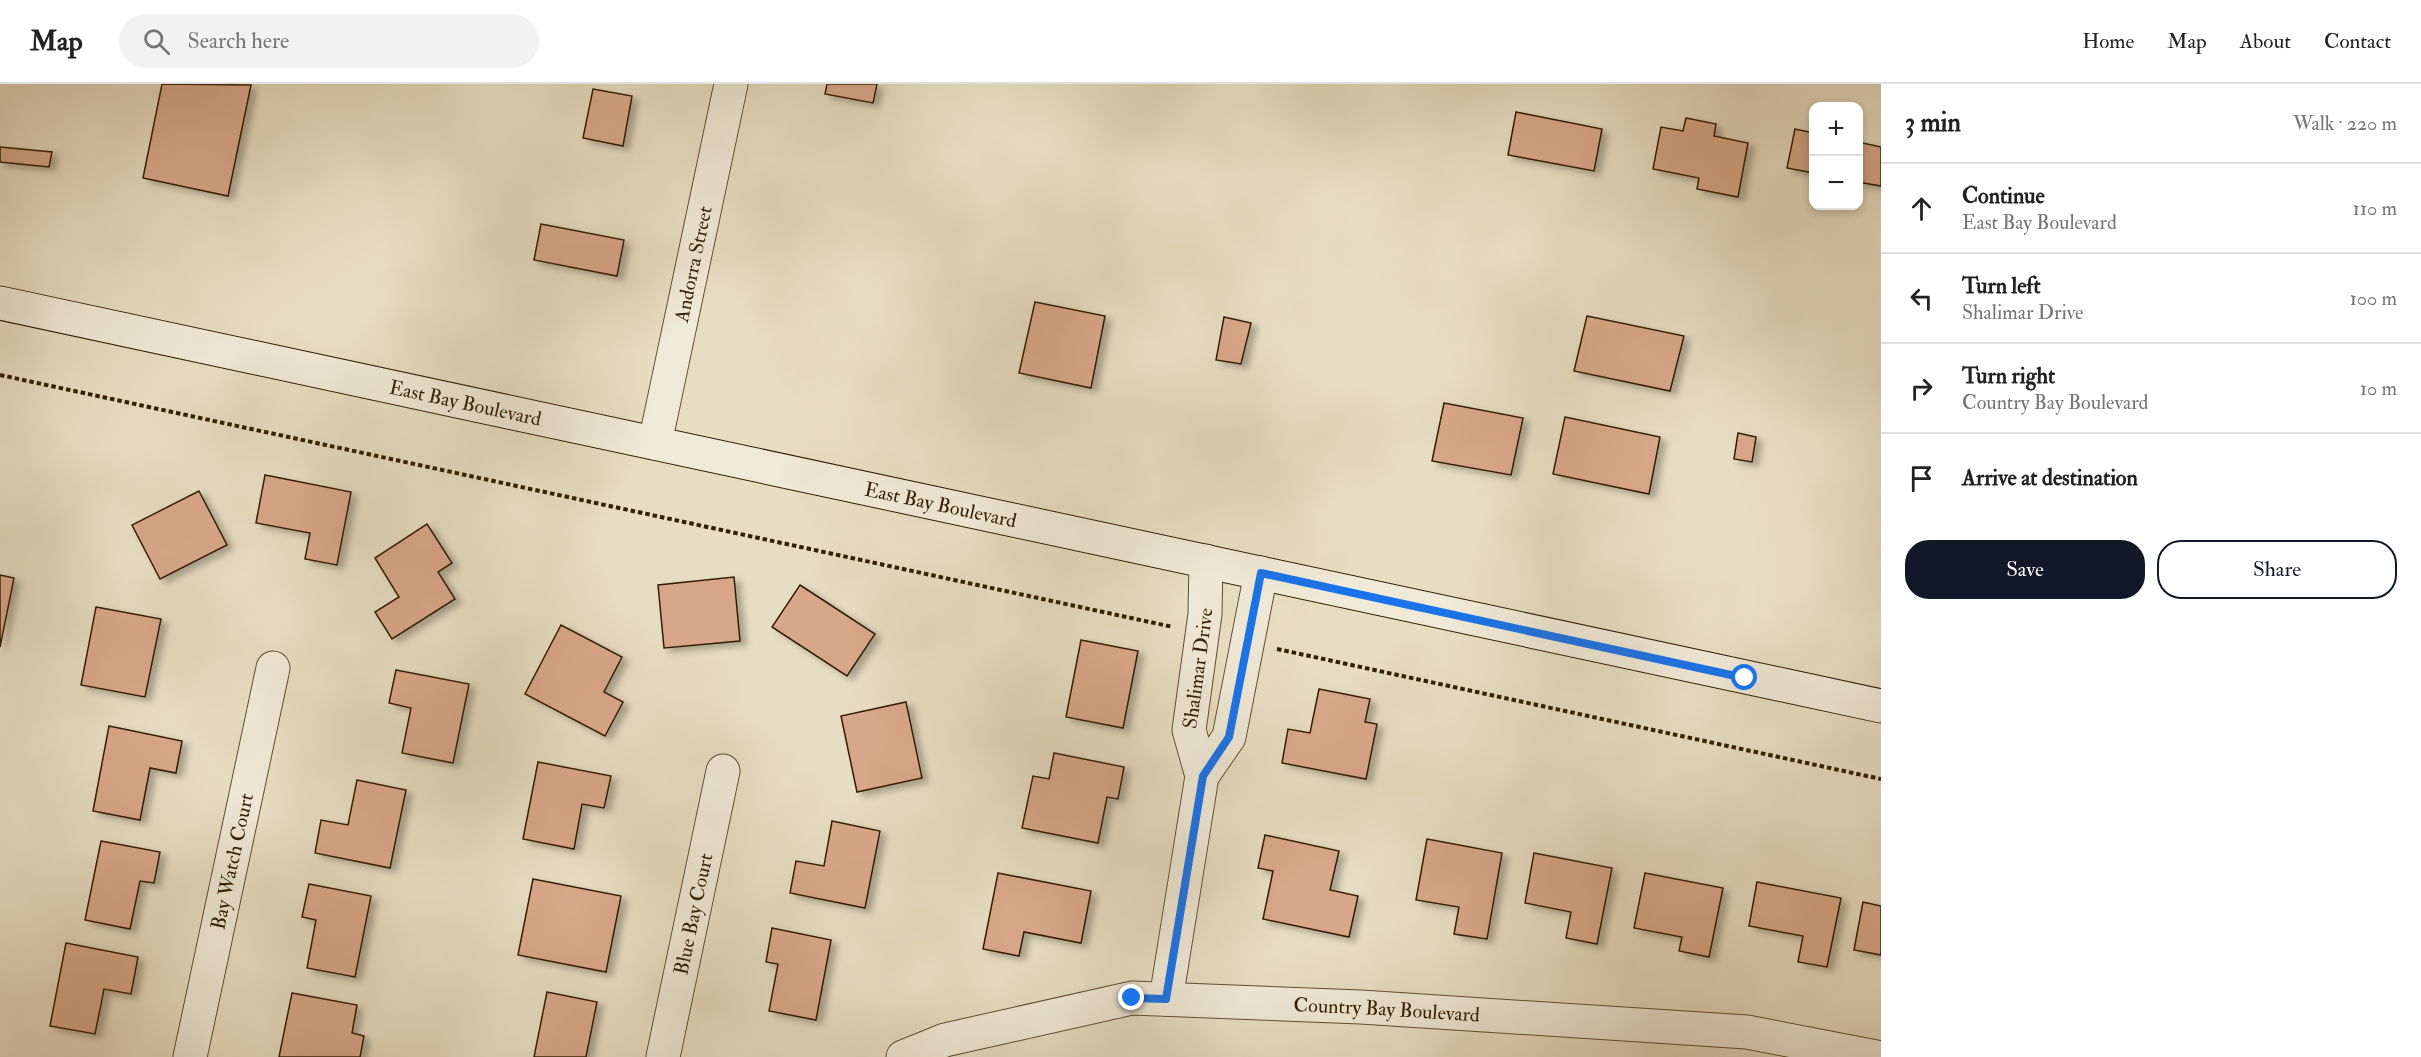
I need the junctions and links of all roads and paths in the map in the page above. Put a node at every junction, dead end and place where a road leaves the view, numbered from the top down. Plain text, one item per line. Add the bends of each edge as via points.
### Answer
1 (731, 84) edge
2 (0, 303) edge
3 (0, 375) edge
4 (656, 443) junction
5 (1206, 561) junction
6 (1261, 573) junction
7 (1203, 633) junction
8 (1246, 643) junction
9 (273, 668) dead end
10 (1881, 706) edge
11 (723, 771) dead end
12 (1203, 776) junction
13 (1881, 779) edge
14 (1166, 999) junction
15 (190, 1057) edge
16 (663, 1057) edge
17 (903, 1057) edge
18 (1876, 1057) edge

1 - 4 street, Andorra Street
2 - 4 street, East Bay Boulevard
3 - 7 path
4 - 5 street, East Bay Boulevard
5 - 6 street, East Bay Boulevard
5 - 7 street, Shalimar Drive
6 - 8 street, Shalimar Drive
6 - 10 street, East Bay Boulevard
7 - 12 street, Shalimar Drive via 1189,730
8 - 12 street, Shalimar Drive via 1229,737
8 - 13 path
9 - 15 street, Bay Watch Court
11 - 16 street, Blue Bay Court
12 - 14 street, Shalimar Drive
14 - 17 street, Country Bay Boulevard via 1132,998 1109,1003 945,1040
14 - 18 street, Country Bay Boulevard via 1360,1007 1747,1032

